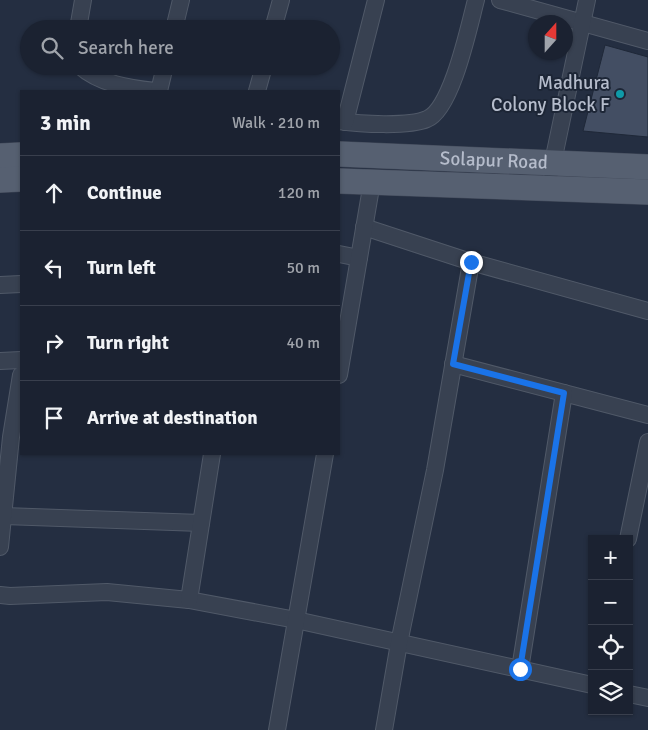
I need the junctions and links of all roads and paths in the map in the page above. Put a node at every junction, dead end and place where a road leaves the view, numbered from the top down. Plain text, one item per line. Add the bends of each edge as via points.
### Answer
1 (83, 0) edge
2 (181, 0) edge
3 (281, 0) edge
4 (376, 0) edge
5 (476, 0) edge
6 (500, 0) edge
7 (587, 0) edge
8 (80, 20) edge
9 (176, 20) edge
10 (275, 20) edge
11 (582, 23) junction
12 (648, 40) edge
13 (91, 75) edge
14 (163, 75) edge
15 (261, 75) edge
16 (149, 90) edge
17 (159, 90) edge
18 (257, 90) edge
19 (342, 122) edge
20 (340, 154) edge
21 (20, 155) edge
22 (0, 156) edge
23 (552, 163) junction
24 (648, 167) edge
25 (20, 179) edge
26 (0, 180) edge
27 (340, 181) edge
28 (372, 182) junction
29 (549, 188) junction
30 (648, 192) edge
31 (364, 227) junction
32 (340, 254) edge
33 (359, 258) junction
34 (471, 262) junction
35 (20, 284) edge
36 (0, 285) edge
37 (648, 311) edge
38 (20, 360) edge
39 (0, 361) edge
40 (453, 364) junction
41 (340, 370) edge
42 (20, 387) edge
43 (564, 393) junction
44 (648, 415) edge
45 (16, 437) edge
46 (648, 442) edge
47 (212, 455) edge
48 (325, 455) edge
49 (4, 516) junction
50 (201, 523) junction
51 (629, 535) edge
52 (0, 547) edge
53 (0, 595) edge
54 (189, 600) junction
55 (296, 620) junction
56 (399, 643) junction
57 (520, 669) junction
58 (588, 684) edge
59 (633, 695) edge
60 (648, 698) edge
61 (277, 730) edge
62 (384, 730) edge

1 - 8 street
2 - 9 street
3 - 10 street
4 - 19 street
5 - 19 street via 454,79 436,112 428,119 414,122
6 - 11 street
7 - 11 street
11 - 12 street
11 - 23 street
13 - 16 street via 118,85
14 - 17 street
15 - 18 street
20 - 23 main road, Solapur Road
21 - 22 main road
23 - 24 main road, Solapur Road
23 - 29 street
25 - 26 main road
27 - 28 main road
28 - 29 main road
28 - 31 street
29 - 30 main road
31 - 33 street
31 - 34 street
32 - 33 street
33 - 41 street
34 - 37 street
34 - 40 street
35 - 36 street
38 - 39 street
40 - 43 street
40 - 56 street
42 - 45 street
43 - 44 street
43 - 57 street
45 - 49 street
46 - 51 street
47 - 50 street
48 - 55 street
49 - 50 street
49 - 52 street
50 - 54 street
53 - 54 street via 107,592
54 - 55 street
55 - 56 street
55 - 61 street
56 - 57 street
56 - 62 street
57 - 58 street
59 - 60 street

